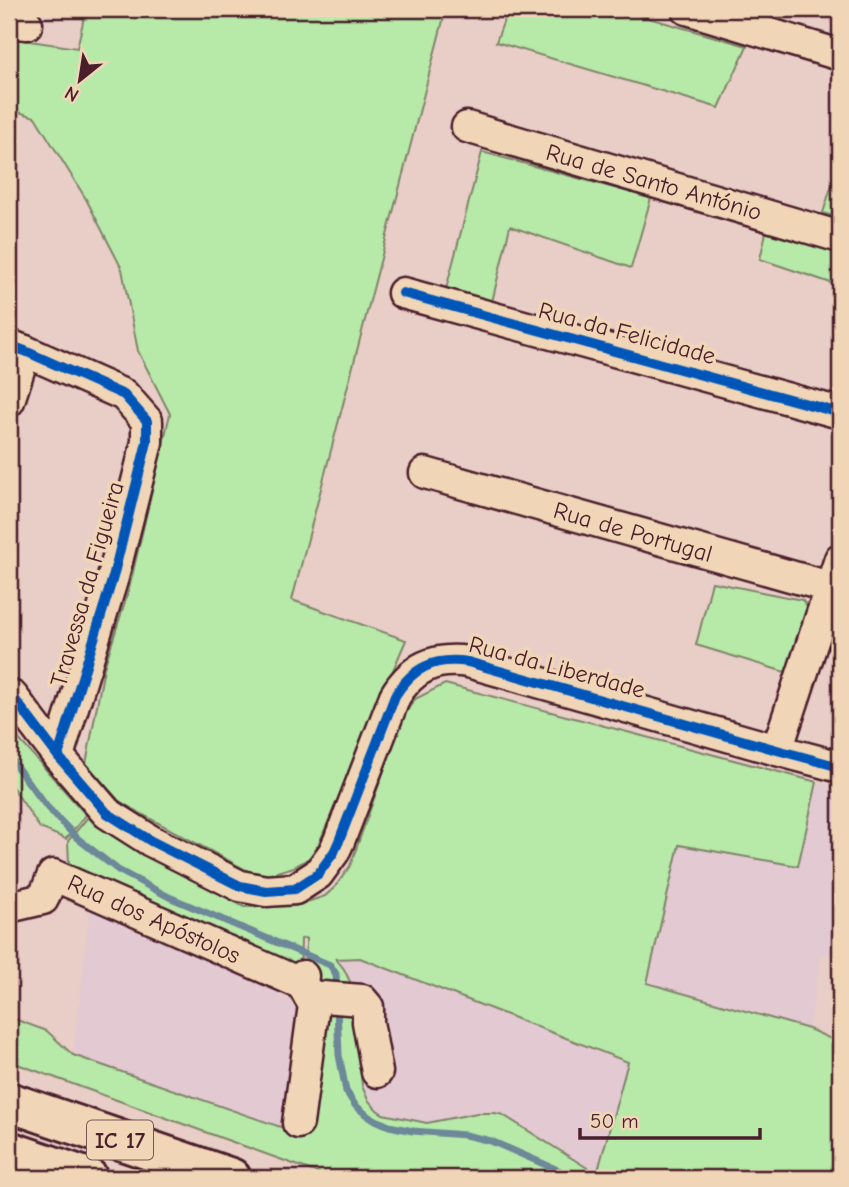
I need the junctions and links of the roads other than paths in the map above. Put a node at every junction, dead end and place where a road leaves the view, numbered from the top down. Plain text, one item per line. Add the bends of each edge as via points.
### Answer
1 (687, 9) edge
2 (840, 55) edge
3 (467, 127) dead end
4 (840, 237) edge
5 (403, 293) dead end
6 (17, 348) edge
7 (9, 401) edge
8 (840, 413) edge
9 (425, 473) dead end
10 (840, 559) edge
11 (836, 589) edge
12 (9, 695) edge
13 (777, 750) junction
14 (58, 756) junction
15 (840, 766) edge
16 (9, 907) edge
17 (310, 988) junction
18 (377, 1072) dead end
19 (9, 1102) edge
20 (298, 1123) dead end
21 (9, 1151) edge
22 (88, 1178) edge
23 (231, 1178) edge

1 - 2 street
3 - 4 street, Rua de Santo António
5 - 8 street, Rua da Felicidade
6 - 7 street
6 - 14 street, Travessa da Figueira via 124,395 147,421 147,442 113,577
9 - 11 street, Rua de Portugal
10 - 11 street
11 - 13 street
12 - 14 street, Rua da Liberdade
13 - 14 street, Rua da Liberdade via 468,662 433,663 411,675 395,696 340,841 327,863 295,888 267,891 240,886 120,822
13 - 15 street, Rua da Liberdade
16 - 17 street, Rua dos Apóstolos via 43,899 53,875
17 - 18 street via 362,1000 368,1007
17 - 20 street via 314,1004
19 - 23 highway, IC 17
21 - 22 highway, IC 17

